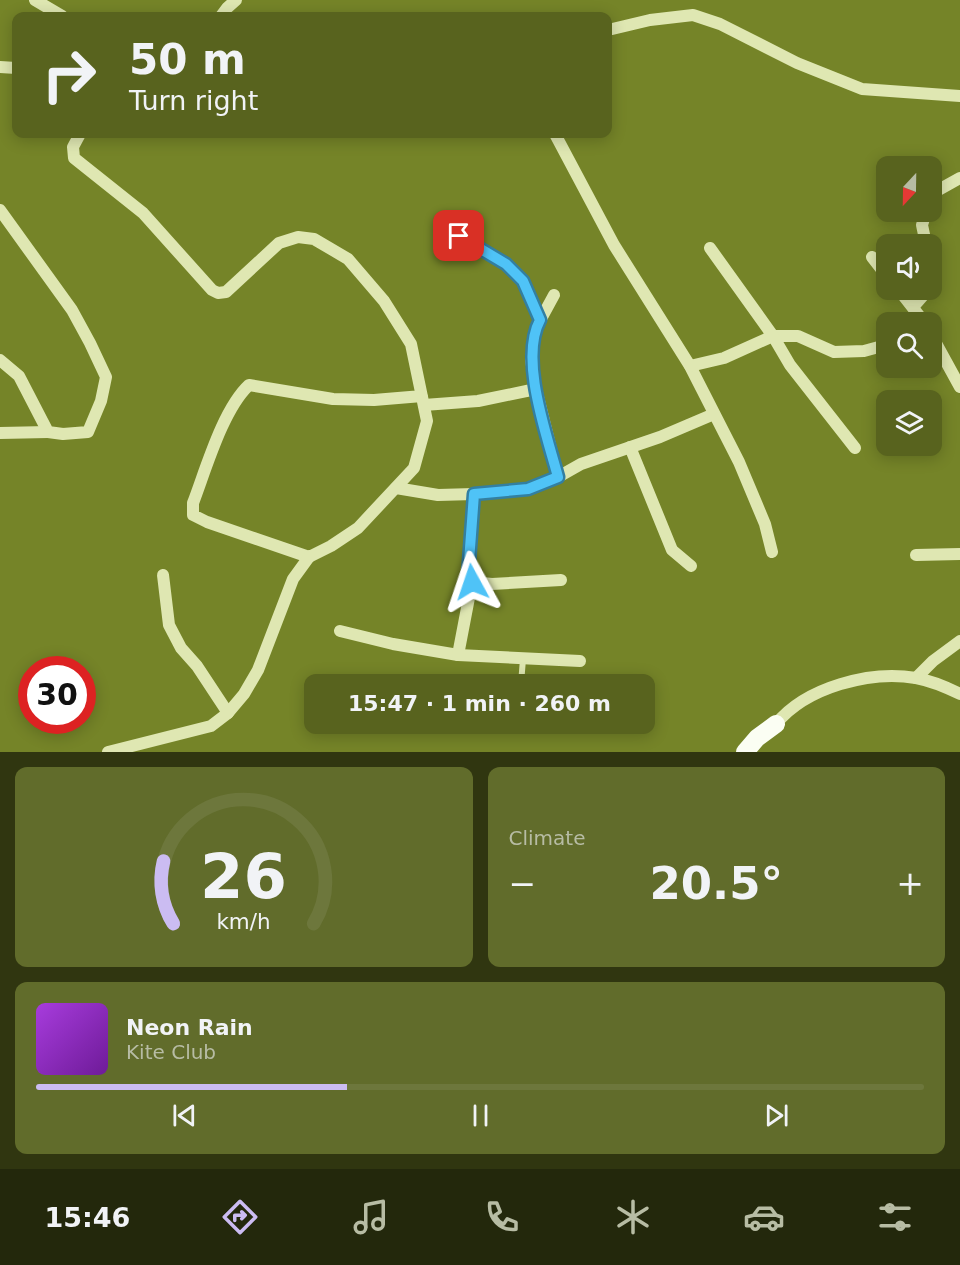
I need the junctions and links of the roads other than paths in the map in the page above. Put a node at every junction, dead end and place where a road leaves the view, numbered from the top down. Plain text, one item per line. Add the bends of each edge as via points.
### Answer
1 (35, 0) edge
2 (236, 0) edge
3 (55, 12) edge
4 (224, 12) edge
5 (612, 29) edge
6 (960, 96) edge
7 (78, 138) edge
8 (557, 138) edge
9 (960, 178) edge
10 (942, 188) edge
11 (0, 210) edge
12 (443, 226) dead end
13 (710, 248) dead end
14 (872, 257) dead end
15 (876, 262) edge
16 (554, 295) dead end
17 (908, 300) edge
18 (920, 300) edge
19 (914, 307) junction
20 (917, 312) edge
21 (540, 320) junction
22 (773, 336) junction
23 (876, 348) edge
24 (942, 354) edge
25 (0, 360) edge
26 (690, 366) junction
27 (960, 387) edge
28 (536, 389) junction
29 (423, 401) junction
30 (714, 414) junction
31 (48, 432) junction
32 (0, 433) edge
33 (630, 447) junction
34 (855, 447) dead end
35 (558, 477) junction
36 (396, 488) junction
37 (474, 494) junction
38 (772, 552) dead end
39 (960, 554) edge
40 (916, 555) dead end
41 (309, 557) junction
42 (691, 566) dead end
43 (163, 575) dead end
44 (561, 580) dead end
45 (472, 582) junction
46 (340, 631) dead end
47 (960, 641) edge
48 (458, 655) junction
49 (523, 659) junction
50 (580, 661) dead end
51 (522, 674) edge
52 (916, 678) junction
53 (960, 683) edge
54 (941, 685) junction
55 (960, 694) edge
56 (228, 713) junction
57 (776, 724) joint
58 (756, 751) edge
59 (108, 752) edge

1 - 3 street
2 - 4 street
5 - 6 street via 693,15 862,89
7 - 29 street via 73,147 74,158 143,213 218,293 226,292 279,243 298,237 314,239 348,259 384,301 411,344
8 - 26 street via 614,245
9 - 10 street
11 - 31 street via 72,310 106,377 88,432
12 - 21 street via 506,264 523,281
13 - 22 street
14 - 15 street
16 - 21 street
17 - 19 street
18 - 19 street
19 - 20 street
21 - 28 street via 534,330 531,360
22 - 23 street via 798,336 834,352
22 - 26 street via 724,358
22 - 34 street
24 - 27 street
25 - 31 street via 19,376
26 - 30 street
28 - 29 street via 478,401
28 - 35 street
29 - 36 street via 427,421 414,468
29 - 41 street via 333,399 249,385 238,395 193,503 194,515
30 - 33 street
30 - 38 street via 751,490
31 - 32 street
33 - 35 street via 581,464
33 - 42 street via 672,550
35 - 37 street via 528,489
36 - 37 street via 438,495
36 - 41 street via 358,528
37 - 45 street via 468,575
39 - 40 street
41 - 56 street via 293,579 258,670
43 - 56 street via 169,625
44 - 45 street
45 - 48 street
46 - 48 street
47 - 52 street
48 - 49 street
49 - 50 street
49 - 51 lane
52 - 54 street
52 - 57 street via 878,676 830,687 787,711
53 - 54 street
54 - 55 street
56 - 59 street via 211,726
57 - 58 main road

